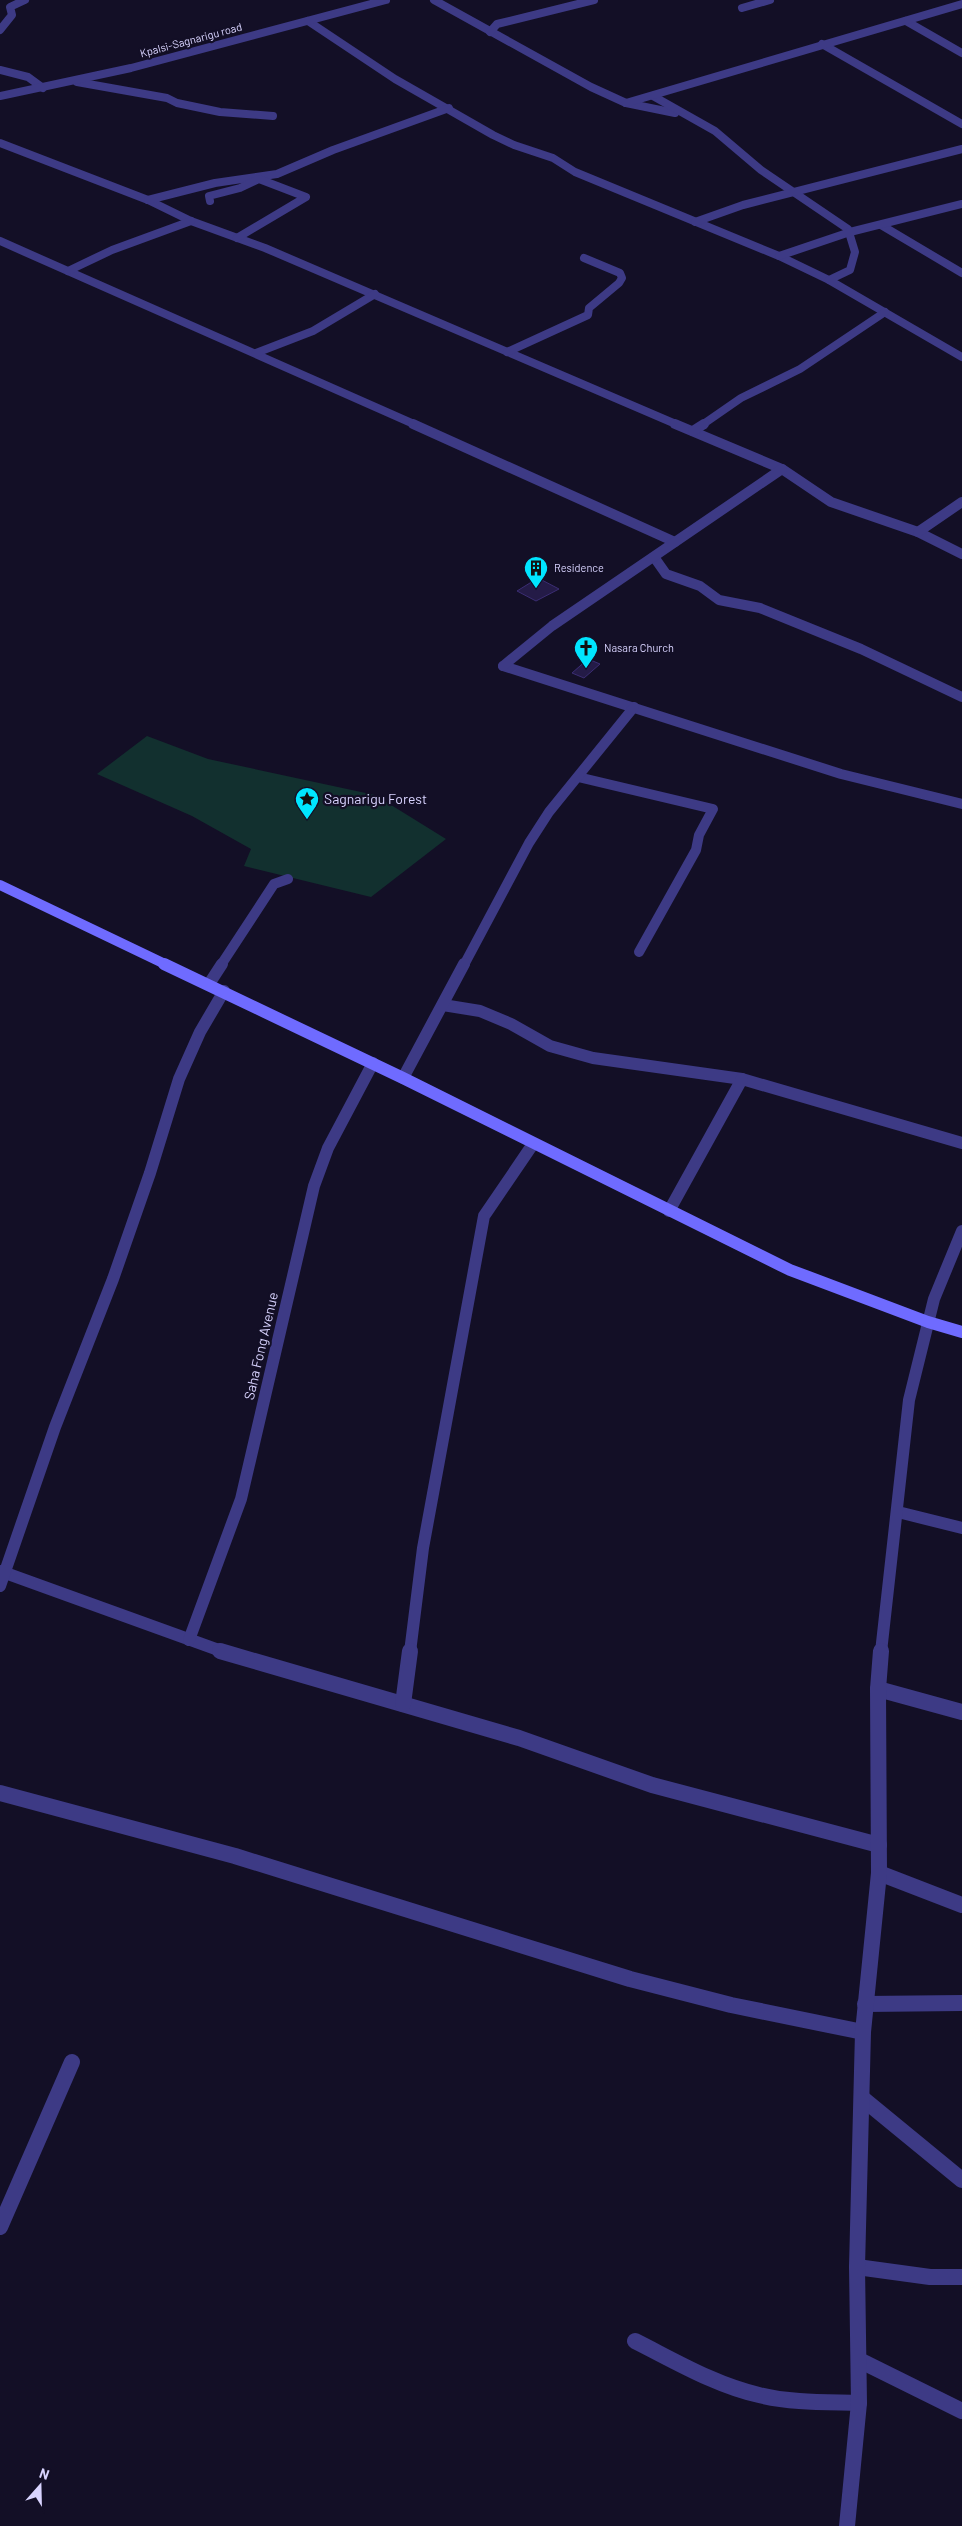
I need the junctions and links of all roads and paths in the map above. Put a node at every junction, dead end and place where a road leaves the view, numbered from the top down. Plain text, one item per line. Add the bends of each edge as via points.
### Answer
1 (24, 0) edge
2 (386, 0) edge
3 (434, 0) edge
4 (594, 0) edge
5 (770, 0) edge
6 (962, 4) edge
7 (742, 8) dead end
8 (308, 21) junction
9 (906, 21) junction
10 (478, 24) junction
11 (497, 24) junction
12 (0, 30) edge
13 (490, 32) junction
14 (822, 44) junction
15 (962, 53) edge
16 (0, 70) edge
17 (72, 81) junction
18 (43, 88) junction
19 (0, 96) edge
20 (653, 96) junction
21 (626, 103) junction
22 (449, 108) junction
23 (685, 115) junction
24 (273, 116) dead end
25 (962, 124) edge
26 (0, 144) edge
27 (10, 147) junction
28 (962, 149) edge
29 (0, 152) edge
30 (796, 192) junction
31 (148, 200) junction
32 (210, 201) dead end
33 (962, 204) edge
34 (191, 221) junction
35 (694, 222) junction
36 (881, 225) junction
37 (850, 232) junction
38 (238, 238) junction
39 (0, 241) edge
40 (11, 246) junction
41 (0, 254) edge
42 (779, 256) junction
43 (584, 258) dead end
44 (68, 271) junction
45 (962, 273) edge
46 (829, 280) junction
47 (375, 294) junction
48 (885, 312) junction
49 (507, 352) junction
50 (256, 353) junction
51 (962, 357) edge
52 (693, 430) junction
53 (782, 469) junction
54 (962, 502) edge
55 (918, 532) junction
56 (675, 542) junction
57 (962, 554) edge
58 (654, 557) junction
59 (962, 697) edge
60 (634, 707) junction
61 (578, 777) junction
62 (962, 804) edge
63 (288, 879) dead end
64 (0, 885) edge
65 (638, 952) dead end
66 (209, 984) junction
67 (224, 991) junction
68 (443, 1005) junction
69 (373, 1063) junction
70 (403, 1078) junction
71 (742, 1079) junction
72 (962, 1143) edge
73 (533, 1144) junction
74 (669, 1211) junction
75 (962, 1231) edge
76 (928, 1322) junction
77 (962, 1332) edge
78 (898, 1512) junction
79 (962, 1528) edge
80 (1, 1576) edge
81 (189, 1640) junction
82 (878, 1689) junction
83 (404, 1704) junction
84 (962, 1712) edge
85 (0, 1793) edge
86 (879, 1844) junction
87 (879, 1873) junction
88 (962, 1905) edge
89 (962, 2002) edge
90 (865, 2004) junction
91 (863, 2032) junction
92 (72, 2062) dead end
93 (862, 2098) junction
94 (962, 2180) edge
95 (0, 2227) edge
96 (857, 2267) junction
97 (962, 2277) edge
98 (635, 2341) dead end
99 (859, 2360) junction
100 (859, 2403) junction
101 (962, 2411) edge
102 (847, 2526) edge

1 - 12 street via 10,7 12,14
2 - 8 street, Kpalsi-Sagnarigu road
3 - 10 street
4 - 11 street
5 - 7 street
6 - 9 street
8 - 17 street, Kpalsi-Sagnarigu road
8 - 22 street via 395,79
9 - 14 street
9 - 15 street
10 - 11 street
10 - 13 street
11 - 13 street
13 - 21 street
14 - 20 street
14 - 25 street
16 - 18 street via 28,76
17 - 18 street, Kpalsi-Sagnarigu road
17 - 24 street via 167,98 220,112
18 - 19 street, Kpalsi-Sagnarigu road
20 - 21 street
20 - 23 street
21 - 23 street
22 - 31 street via 277,174 215,182
22 - 35 street via 514,145 553,158 576,172
23 - 30 street via 715,131 755,165
26 - 27 street
27 - 29 street
27 - 31 street
28 - 30 street
30 - 35 street via 721,211
30 - 37 street
31 - 34 street
32 - 38 street via 209,196 259,179 306,197
33 - 36 street
34 - 38 street
34 - 44 street via 112,250
35 - 42 street
36 - 37 street
36 - 45 street
37 - 42 street
37 - 46 street via 850,244 855,252 850,270
38 - 47 street
39 - 40 street
40 - 41 street
40 - 44 street
42 - 46 street
43 - 49 street via 620,273 619,283 589,308 588,315
44 - 50 street
46 - 48 street
47 - 49 street
47 - 50 street via 313,331
48 - 51 street
48 - 52 street via 800,368 741,398
49 - 52 street
50 - 56 street
52 - 53 street
53 - 55 street via 831,502
53 - 56 street
54 - 55 street
55 - 57 street
56 - 58 street
58 - 59 street via 666,574 700,586 719,600 760,608 861,649
58 - 60 street via 552,626 502,666
60 - 61 street
60 - 62 street via 841,774
61 - 65 street via 713,809 699,836 696,850
61 - 68 street via 529,843
63 - 66 street via 274,884
64 - 66 street
66 - 67 street
67 - 69 street
67 - 80 street via 179,1078 113,1279
68 - 70 street
68 - 71 street via 480,1011 550,1046 593,1058
69 - 70 street
69 - 81 street, Saha Fong Avenue via 328,1148 314,1186 241,1499
70 - 73 street
71 - 72 street
71 - 74 street
73 - 74 street
73 - 83 street via 484,1216 423,1548
74 - 76 street via 790,1270
75 - 76 street
76 - 77 street
76 - 78 street via 905,1424
78 - 79 street
78 - 82 street
80 - 81 street
81 - 83 street via 336,1687
82 - 84 street
82 - 86 street
83 - 86 street via 519,1738 652,1785
85 - 91 street via 220,1852 677,1992
86 - 87 street
87 - 88 street
87 - 90 street
89 - 90 street
90 - 91 street
91 - 93 street
92 - 95 street
93 - 94 street
93 - 96 street
96 - 97 street via 930,2277
96 - 99 street
98 - 100 street via 700,2374 755,2394 778,2399
99 - 100 street
99 - 101 street
100 - 102 street

